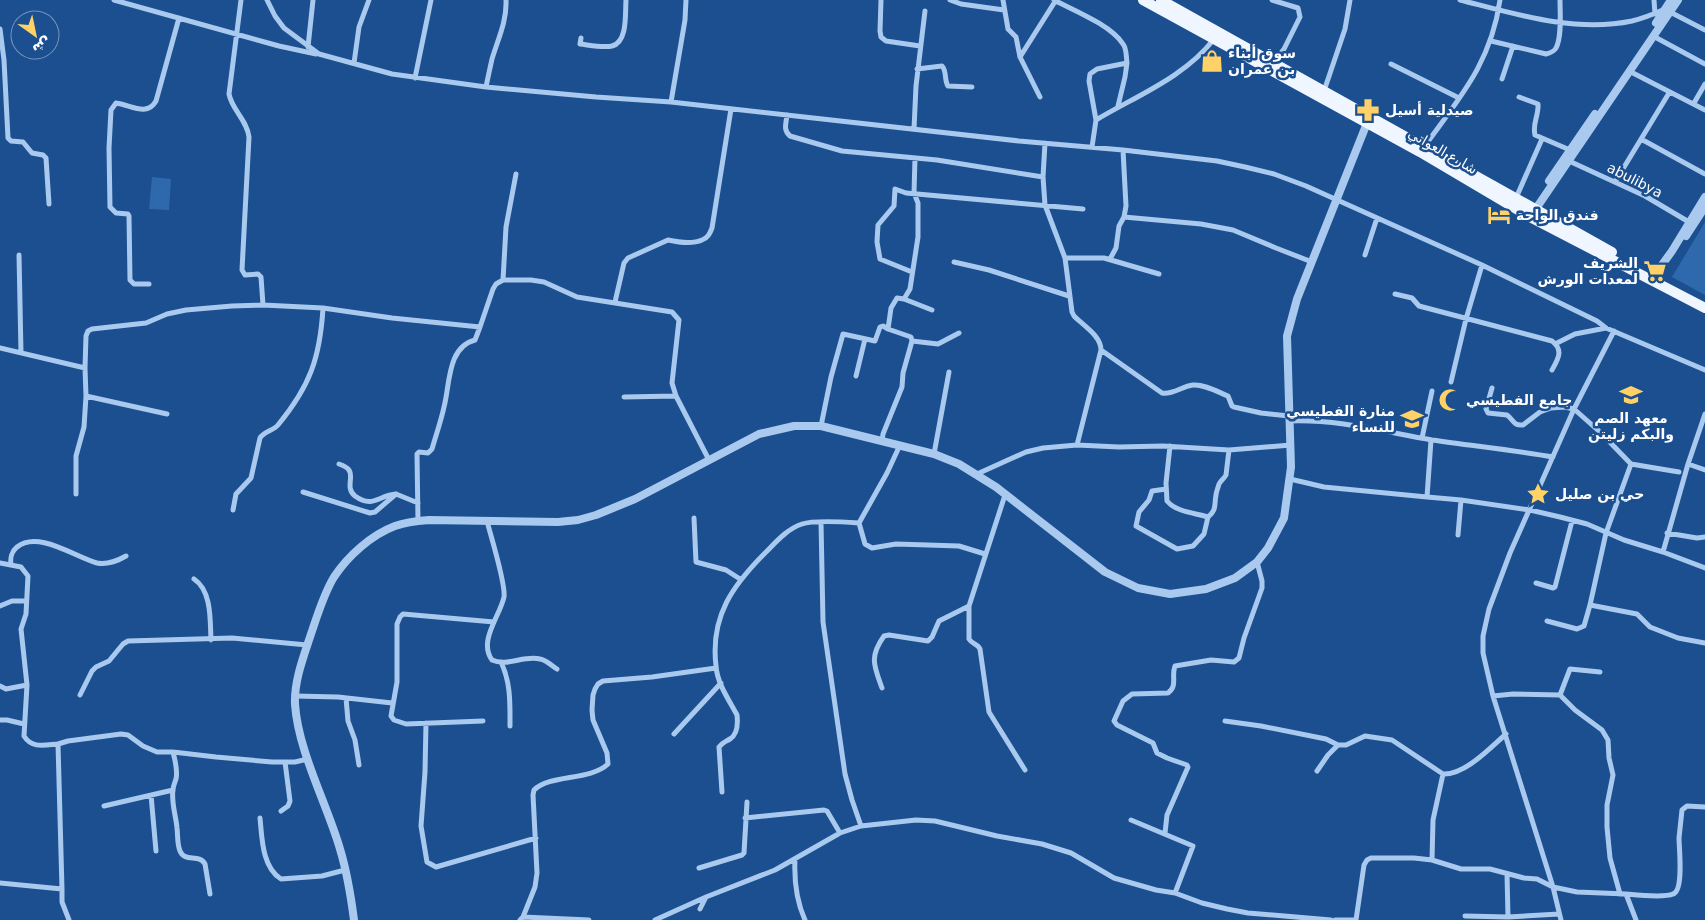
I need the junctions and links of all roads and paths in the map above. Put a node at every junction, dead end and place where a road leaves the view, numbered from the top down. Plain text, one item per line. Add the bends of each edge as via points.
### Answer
1 (114, 0) edge
2 (241, 0) edge
3 (267, 0) edge
4 (313, 0) edge
5 (369, 0) edge
6 (431, 0) edge
7 (506, 0) edge
8 (626, 0) edge
9 (686, 0) edge
10 (882, 0) edge
11 (950, 0) edge
12 (1003, 0) edge
13 (1055, 0) edge
14 (1143, 0) edge
15 (1161, 0) edge
16 (1272, 0) edge
17 (1350, 0) edge
18 (1460, 0) edge
19 (1500, 0) edge
20 (1560, 0) edge
21 (1654, 0) edge
22 (1671, 0) edge
23 (1678, 0) edge
24 (1004, 10) junction
25 (1499, 10) junction
26 (1668, 10) junction
27 (925, 11) dead end
28 (1655, 14) junction
29 (179, 18) junction
30 (1560, 23) junction
31 (0, 30) edge
32 (1705, 30) edge
33 (236, 34) junction
34 (1653, 36) junction
35 (581, 38) dead end
36 (1214, 40) junction
37 (1491, 41) junction
38 (920, 46) junction
39 (1513, 46) junction
40 (308, 47) junction
41 (319, 54) junction
42 (1020, 57) junction
43 (1127, 63) junction
44 (354, 64) junction
45 (1391, 64) dead end
46 (1705, 64) edge
47 (1272, 66) junction
48 (917, 68) junction
49 (1629, 71) junction
50 (415, 78) junction
51 (1502, 79) dead end
52 (1705, 84) edge
53 (486, 87) junction
54 (972, 87) dead end
55 (1324, 91) junction
56 (1669, 93) junction
57 (1040, 97) dead end
58 (1519, 97) dead end
59 (1460, 98) junction
60 (671, 102) junction
61 (1694, 103) junction
62 (1118, 107) junction
63 (731, 109) junction
64 (1705, 110) edge
65 (787, 115) junction
66 (1096, 120) junction
67 (1368, 120) junction
68 (914, 129) junction
69 (1542, 139) junction
70 (1641, 139) junction
71 (1046, 143) junction
72 (1424, 146) junction
73 (1092, 148) junction
74 (1123, 150) junction
75 (1570, 150) junction
76 (915, 158) junction
77 (1569, 161) junction
78 (516, 174) dead end
79 (1705, 174) edge
80 (1042, 177) junction
81 (1615, 182) junction
82 (914, 193) junction
83 (1705, 197) edge
84 (1516, 199) junction
85 (1338, 200) junction
86 (49, 204) dead end
87 (1046, 205) junction
88 (1705, 207) edge
89 (1083, 209) dead end
90 (1531, 212) junction
91 (1124, 217) junction
92 (1378, 218) junction
93 (1689, 222) junction
94 (19, 255) dead end
95 (1365, 255) dead end
96 (1065, 258) junction
97 (1110, 259) junction
98 (954, 262) dead end
99 (1312, 262) junction
100 (1482, 265) junction
101 (912, 272) junction
102 (1159, 274) dead end
103 (1656, 279) junction
104 (503, 280) junction
105 (149, 284) dead end
106 (1395, 294) dead end
107 (1070, 296) junction
108 (904, 299) junction
109 (615, 302) junction
110 (1705, 303) edge
111 (263, 305) junction
112 (323, 308) junction
113 (1705, 308) edge
114 (932, 310) dead end
115 (1466, 319) junction
116 (480, 326) junction
117 (1606, 328) junction
118 (888, 329) junction
119 (1614, 331) junction
120 (959, 333) dead end
121 (865, 339) junction
122 (912, 341) junction
123 (1556, 344) junction
124 (0, 348) edge
125 (1102, 350) junction
126 (21, 353) junction
127 (85, 368) junction
128 (1552, 370) dead end
129 (1705, 370) edge
130 (949, 372) dead end
131 (856, 376) dead end
132 (1450, 382) dead end
133 (1492, 388) dead end
134 (1432, 391) dead end
135 (86, 396) junction
136 (676, 396) junction
137 (624, 397) dead end
138 (1574, 409) junction
139 (166, 414) dead end
140 (1705, 414) edge
141 (1289, 418) junction
142 (821, 426) junction
143 (1422, 438) junction
144 (1431, 440) junction
145 (882, 441) junction
146 (900, 445) junction
147 (1077, 445) junction
148 (1290, 445) junction
149 (1170, 446) junction
150 (1229, 450) junction
151 (934, 454) junction
152 (1553, 457) junction
153 (709, 460) junction
154 (339, 464) dead end
155 (1631, 464) junction
156 (1688, 464) junction
157 (1705, 470) edge
158 (1679, 472) dead end
159 (977, 474) junction
160 (1290, 479) junction
161 (1166, 489) junction
162 (303, 492) dead end
163 (76, 494) dead end
164 (396, 494) junction
165 (1005, 495) junction
166 (1427, 496) junction
167 (1461, 500) junction
168 (418, 503) junction
169 (233, 510) dead end
170 (1530, 510) junction
171 (1208, 517) junction
172 (694, 518) dead end
173 (418, 521) junction
174 (486, 521) junction
175 (1572, 521) junction
176 (821, 522) junction
177 (859, 523) junction
178 (1606, 533) junction
179 (1667, 533) junction
180 (1458, 534) dead end
181 (1705, 537) edge
182 (1663, 552) junction
183 (985, 554) junction
184 (126, 556) dead end
185 (1257, 562) junction
186 (0, 563) edge
187 (11, 564) junction
188 (1705, 568) edge
189 (194, 579) dead end
190 (740, 579) junction
191 (1536, 583) dead end
192 (25, 601) junction
193 (1590, 605) junction
194 (0, 606) edge
195 (969, 606) junction
196 (1547, 621) dead end
197 (494, 622) junction
198 (212, 640) junction
199 (1705, 643) edge
200 (307, 645) junction
201 (501, 662) junction
202 (716, 668) junction
203 (557, 669) dead end
204 (1600, 672) dead end
205 (721, 683) junction
206 (27, 685) junction
207 (0, 686) edge
208 (882, 688) dead end
209 (80, 694) dead end
210 (1560, 695) junction
211 (296, 696) junction
212 (1493, 696) junction
213 (346, 698) junction
214 (392, 703) junction
215 (0, 720) edge
216 (483, 721) dead end
217 (1225, 721) dead end
218 (24, 724) junction
219 (426, 724) junction
220 (510, 726) dead end
221 (674, 734) dead end
222 (1506, 734) junction
223 (58, 744) junction
224 (1338, 745) junction
225 (173, 752) junction
226 (309, 759) junction
227 (285, 762) junction
228 (359, 765) dead end
229 (1025, 770) dead end
230 (1317, 770) dead end
231 (1443, 774) junction
232 (173, 790) junction
233 (722, 792) dead end
234 (151, 794) junction
235 (747, 802) dead end
236 (104, 806) dead end
237 (1705, 807) edge
238 (281, 811) dead end
239 (260, 818) dead end
240 (745, 818) junction
241 (1131, 820) dead end
242 (861, 826) junction
243 (840, 833) junction
244 (1165, 833) junction
245 (536, 838) junction
246 (156, 851) dead end
247 (795, 859) junction
248 (1432, 860) junction
249 (699, 868) dead end
250 (345, 870) junction
251 (1507, 874) junction
252 (0, 884) edge
253 (1553, 887) junction
254 (62, 889) junction
255 (1175, 893) junction
256 (210, 894) dead end
257 (1620, 894) junction
258 (1626, 894) junction
259 (706, 897) junction
260 (700, 909) dead end
261 (1248, 913) junction
262 (1465, 916) dead end
263 (1508, 917) junction
264 (1560, 917) edge
265 (522, 918) edge
266 (69, 920) edge
267 (354, 920) edge
268 (589, 920) edge
269 (655, 920) edge
270 (805, 920) edge
271 (1247, 920) edge
272 (1333, 920) edge
273 (1356, 920) edge
274 (1636, 920) edge

1 - 29 street
2 - 33 street
3 - 40 street via 279,22
4 - 40 street
5 - 44 street via 359,27
6 - 50 street
7 - 53 street via 502,32
8 - 35 street via 622,37 617,44 610,47 580,44
9 - 60 street
10 - 38 street via 881,37 886,41
11 - 24 street via 968,6
12 - 24 street
13 - 42 street
13 - 43 street via 1114,34 1123,43
14 - 36 main road, شارع العواتي
15 - 47 main road
16 - 47 street via 1298,8 1300,17
17 - 55 street via 1345,29
18 - 25 street
19 - 25 street
20 - 30 street
21 - 28 street
22 - 26 street
23 - 26 street
24 - 42 street via 1008,29 1018,41
25 - 30 street
25 - 37 street
26 - 28 street
26 - 32 street
26 - 34 street
26 - 75 street
27 - 38 street
28 - 30 street via 1617,23
29 - 33 street
29 - 105 street via 153,107 139,109 116,104 111,110 110,208 129,216 130,282
30 - 39 street via 1556,48 1552,52 1546,54
31 - 86 street via 8,138 23,142 32,153 46,158
33 - 41 street
33 - 111 street via 228,94 248,128 249,137 241,267 245,275 261,276
34 - 46 street
34 - 49 street
36 - 47 main road, شارع العواتي
36 - 62 street via 1195,61
37 - 39 street
37 - 59 street
38 - 48 street
39 - 51 street
40 - 41 street
41 - 44 street
42 - 57 street
43 - 62 street
43 - 66 street via 1096,69 1090,74
44 - 50 street
45 - 59 street
47 - 55 main road
47 - 67 main road, شارع العواتي
48 - 54 street via 942,66 948,86
48 - 68 street
49 - 56 street
49 - 77 street
50 - 53 street
52 - 61 street
53 - 60 street
55 - 67 main road
56 - 61 street
56 - 70 street
58 - 69 street via 1538,104 1534,133
59 - 72 street
60 - 63 street
61 - 64 street
62 - 66 street
63 - 65 street
63 - 109 street via 716,209 708,235 696,241 668,240 628,258
65 - 68 street
65 - 76 street via 786,132 804,141 842,151
66 - 73 street
67 - 72 main road
67 - 85 street
67 - 90 main road, شارع العواتي
68 - 71 street
69 - 75 street
69 - 84 street
70 - 79 street
70 - 81 street
71 - 73 street
71 - 80 street
72 - 84 main road
73 - 74 street
74 - 85 street via 1245,166
74 - 91 street
75 - 90 street
76 - 80 street
76 - 82 street
77 - 81 street, abulibya
77 - 90 street
78 - 104 street via 506,227
80 - 87 street
81 - 93 street, abulibya
82 - 87 street
82 - 101 street via 918,203 918,237
82 - 101 street via 895,190 894,206 878,224 877,242 880,259
83 - 93 street
84 - 90 main road
85 - 92 street
85 - 99 street
87 - 89 street
87 - 96 street
88 - 103 street
90 - 103 main road, شارع العواتي
91 - 97 street
91 - 99 street via 1233,230
92 - 95 street
92 - 100 street
93 - 103 street
94 - 126 street
96 - 97 street
96 - 107 street
97 - 102 street
98 - 107 street
99 - 141 street via 1287,336
100 - 115 street
100 - 117 street
101 - 108 street via 910,290
103 - 110 main road
103 - 113 main road, شارع العواتي
104 - 109 street via 544,282 577,297
104 - 116 street via 493,289
106 - 115 street via 1412,298 1419,306
107 - 125 street via 1074,316 1098,338
108 - 114 street
108 - 118 street via 894,301
109 - 136 street via 672,312 676,316 672,383
111 - 112 street
111 - 127 street via 186,310 146,323 92,329 86,336
112 - 116 street
112 - 169 street via 319,349 313,369 293,406 276,428 260,438 251,478 236,494
115 - 123 street
115 - 132 street
116 - 168 street via 475,340 461,347 454,359 432,449 428,453 417,454
117 - 119 street
117 - 123 street via 1575,334
118 - 121 street via 880,327 875,341
118 - 122 street via 911,337
119 - 129 street
119 - 138 street
120 - 122 street via 938,344
121 - 131 street
121 - 142 street via 845,333 841,336
122 - 145 street via 902,387
123 - 128 street via 1559,355
124 - 126 street
125 - 141 street via 1162,393 1201,386 1228,396 1234,407
125 - 147 street
126 - 127 street
127 - 135 street
130 - 151 street
133 - 138 street via 1487,411 1507,415 1516,425 1524,425 1551,408
134 - 143 street
135 - 139 street
135 - 163 street via 84,427 76,456
136 - 137 street
136 - 153 street
138 - 152 street
138 - 155 street
140 - 156 street
141 - 143 street
141 - 148 street
142 - 145 street
142 - 153 street via 778,428 759,434
143 - 144 street
144 - 152 street
144 - 166 street
145 - 146 street
146 - 151 street
146 - 177 street
147 - 149 street
147 - 159 street via 1026,452
148 - 150 street
148 - 160 street
149 - 150 street
149 - 161 street
150 - 171 street via 1226,475 1220,481 1215,508
151 - 159 street
152 - 170 street
153 - 174 street via 635,499 596,515 558,522
154 - 164 street via 349,469 350,488 358,498 372,502
155 - 158 street
155 - 178 street
156 - 157 street
156 - 179 street
159 - 165 street
160 - 166 street via 1324,487
160 - 185 street via 1284,518
161 - 171 street via 1171,505
161 - 171 street via 1152,491 1139,512 1136,526 1177,549 1193,546 1204,534
162 - 164 street via 370,513
164 - 168 street
165 - 183 street
165 - 185 street via 1106,572 1138,588 1170,594 1206,589 1234,578
166 - 167 street
167 - 170 street
167 - 180 street
168 - 173 street
170 - 175 street
170 - 212 street via 1498,585 1484,628 1483,653
172 - 190 street via 696,562 726,570
173 - 174 street
173 - 200 street via 395,526 378,535 350,559 334,577
174 - 197 street via 503,582 504,596
175 - 178 street
175 - 191 street via 1555,587
176 - 177 street
176 - 190 street via 802,524 792,529
176 - 242 street via 823,622 845,774
177 - 183 street via 865,544 872,548 896,544 959,546
178 - 182 street
178 - 193 street
179 - 181 street
179 - 182 street
182 - 188 street
183 - 195 street
184 - 187 street via 108,564 97,563 37,541 15,548
185 - 244 street via 1262,588 1239,658 1234,662 1211,660 1175,666 1171,691 1132,694 1123,701 1114,721 1116,725 1153,743 1157,753 1188,767 1167,815
186 - 187 street
187 - 192 street via 21,567 28,576
189 - 198 street via 204,591
190 - 202 street via 723,609 718,626
192 - 194 street via 12,601
192 - 206 street via 21,630
193 - 196 street via 1585,623 1580,628
193 - 199 street via 1637,614 1650,627 1678,638
195 - 208 street via 939,621 928,641 884,636 875,653 874,665
195 - 229 street via 969,638 980,649 988,712
197 - 201 street via 489,637 489,656
197 - 214 street via 404,614 400,617
198 - 200 street via 232,638
198 - 209 street via 128,641 109,661 92,671
200 - 211 street
201 - 203 street via 539,658
201 - 220 street via 510,689
202 - 205 street
202 - 245 street via 598,684 593,695 593,720 607,753 608,764 590,773 544,783 534,790
204 - 210 street via 1570,669
205 - 221 street
205 - 233 street via 737,715 734,736 719,747
206 - 207 street via 6,689
206 - 218 street
210 - 212 street
210 - 257 street via 1602,730 1608,740 1614,775 1607,805 1607,827 1610,858
211 - 213 street
211 - 226 street via 297,716
212 - 222 street
213 - 214 street
213 - 228 street
214 - 219 street via 391,716 394,720
215 - 218 street
216 - 219 street
217 - 224 street via 1326,739
218 - 223 street via 24,736 33,745
219 - 245 street via 421,826 427,862 436,867
222 - 231 street via 1458,772
222 - 253 street
223 - 225 street via 121,734 134,738 153,751
223 - 254 street
224 - 230 street
224 - 231 street via 1346,746 1365,736 1392,740
225 - 227 street
225 - 232 street via 176,772
226 - 227 street
226 - 250 street
227 - 238 street via 290,801
231 - 248 street via 1433,820
232 - 234 street
232 - 256 street via 180,852 187,858 203,860
234 - 236 street
234 - 246 street
235 - 240 street
237 - 258 street via 1687,806 1682,810 1677,892 1666,895
239 - 250 street via 263,850 280,879 322,876
240 - 243 street via 824,810
240 - 249 street via 744,853
241 - 244 street
242 - 243 street
242 - 255 street via 935,821 1042,844 1071,853 1114,878
243 - 247 street
244 - 255 street via 1194,848
245 - 265 street via 534,887
247 - 259 street via 753,880
247 - 270 street via 796,892
248 - 251 street via 1461,868 1490,869
248 - 273 street via 1366,860
250 - 267 street
251 - 253 street
251 - 263 street
252 - 254 street
253 - 257 street
253 - 264 street
254 - 266 street via 62,902
255 - 261 street via 1202,903
257 - 258 street
258 - 274 street
259 - 260 street
259 - 269 street
261 - 271 street
261 - 272 street
262 - 263 street
263 - 264 street
265 - 268 street
272 - 273 street

